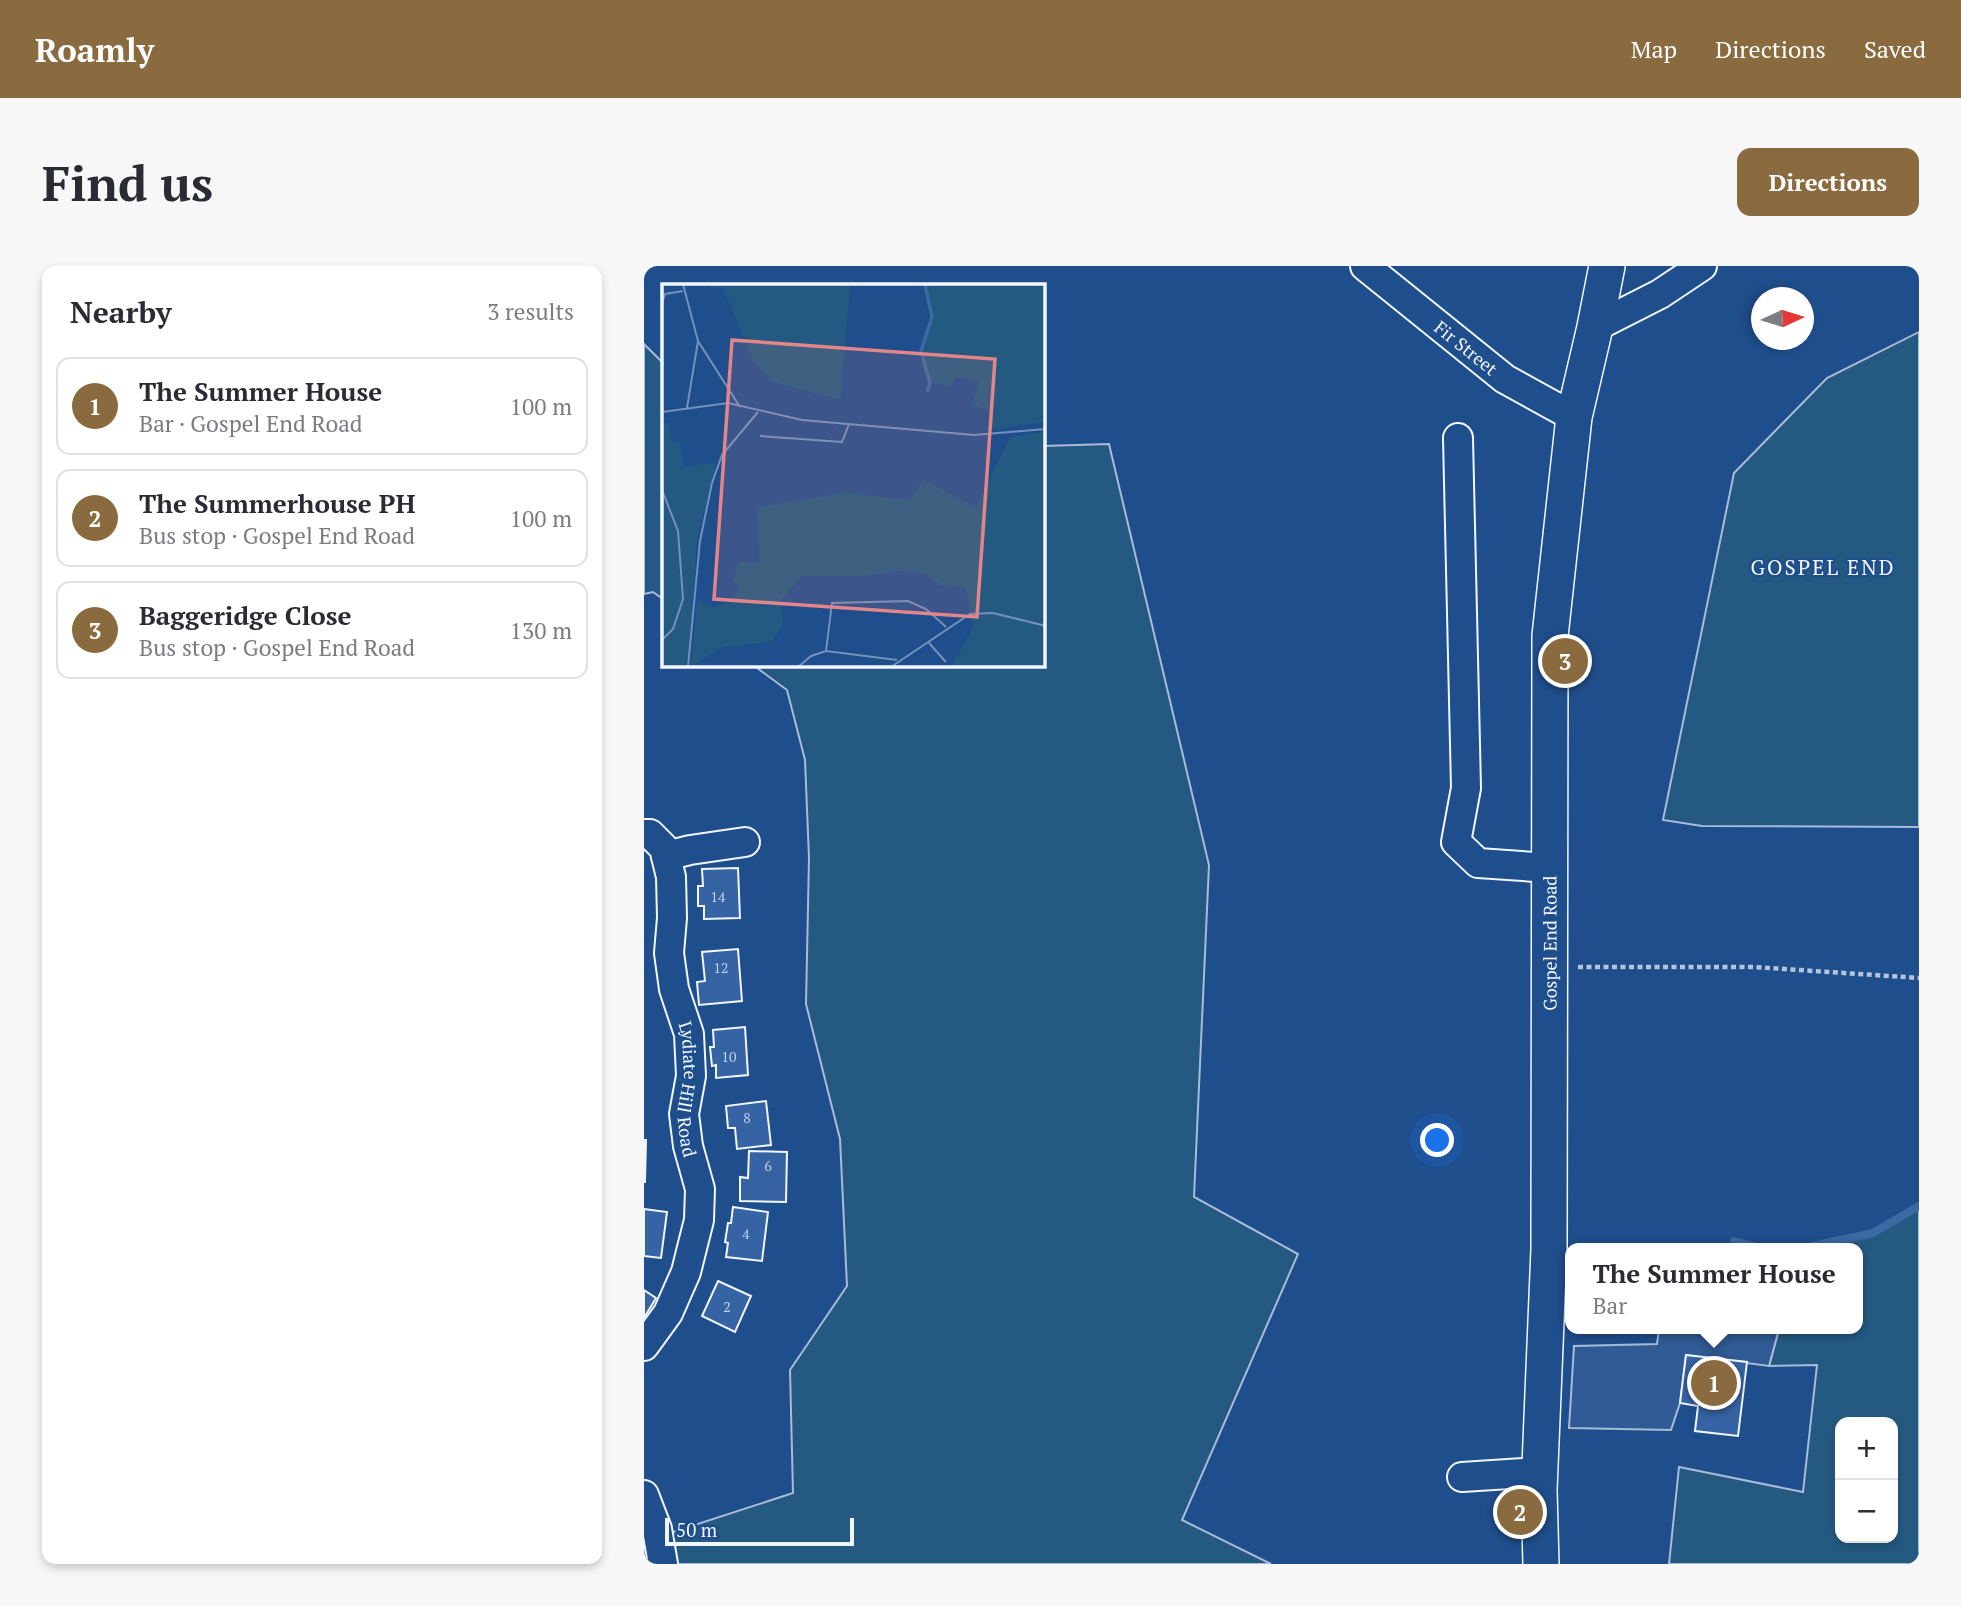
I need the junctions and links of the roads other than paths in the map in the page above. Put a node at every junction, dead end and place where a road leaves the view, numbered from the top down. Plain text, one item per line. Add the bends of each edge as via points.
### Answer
1 (1365, 266) edge
2 (1607, 266) edge
3 (1702, 266) edge
4 (1595, 327) junction
5 (1574, 417) junction
6 (1458, 438) dead end
7 (644, 834) edge
8 (746, 842) dead end
9 (666, 856) junction
10 (1550, 868) junction
11 (644, 1346) edge
12 (1540, 1472) junction
13 (1462, 1477) dead end
14 (644, 1494) edge
15 (663, 1564) edge
16 (1541, 1564) edge

1 - 5 street, Fir Street via 1505,379
2 - 4 main road, Gospel End Road
3 - 4 street via 1660,294
4 - 5 main road, Gospel End Road
5 - 10 main road, Gospel End Road via 1550,636
6 - 10 street via 1466,788 1456,842 1478,863
7 - 9 street via 664,848
8 - 9 street
9 - 11 street, Lydiate Hill Road via 673,918 669,953 674,989 689,1034 691,1076 684,1114 700,1189 699,1220 686,1272 668,1313
10 - 12 main road, Gospel End Road via 1549,1249
12 - 13 street
12 - 16 main road, Gospel End Road
14 - 15 street

